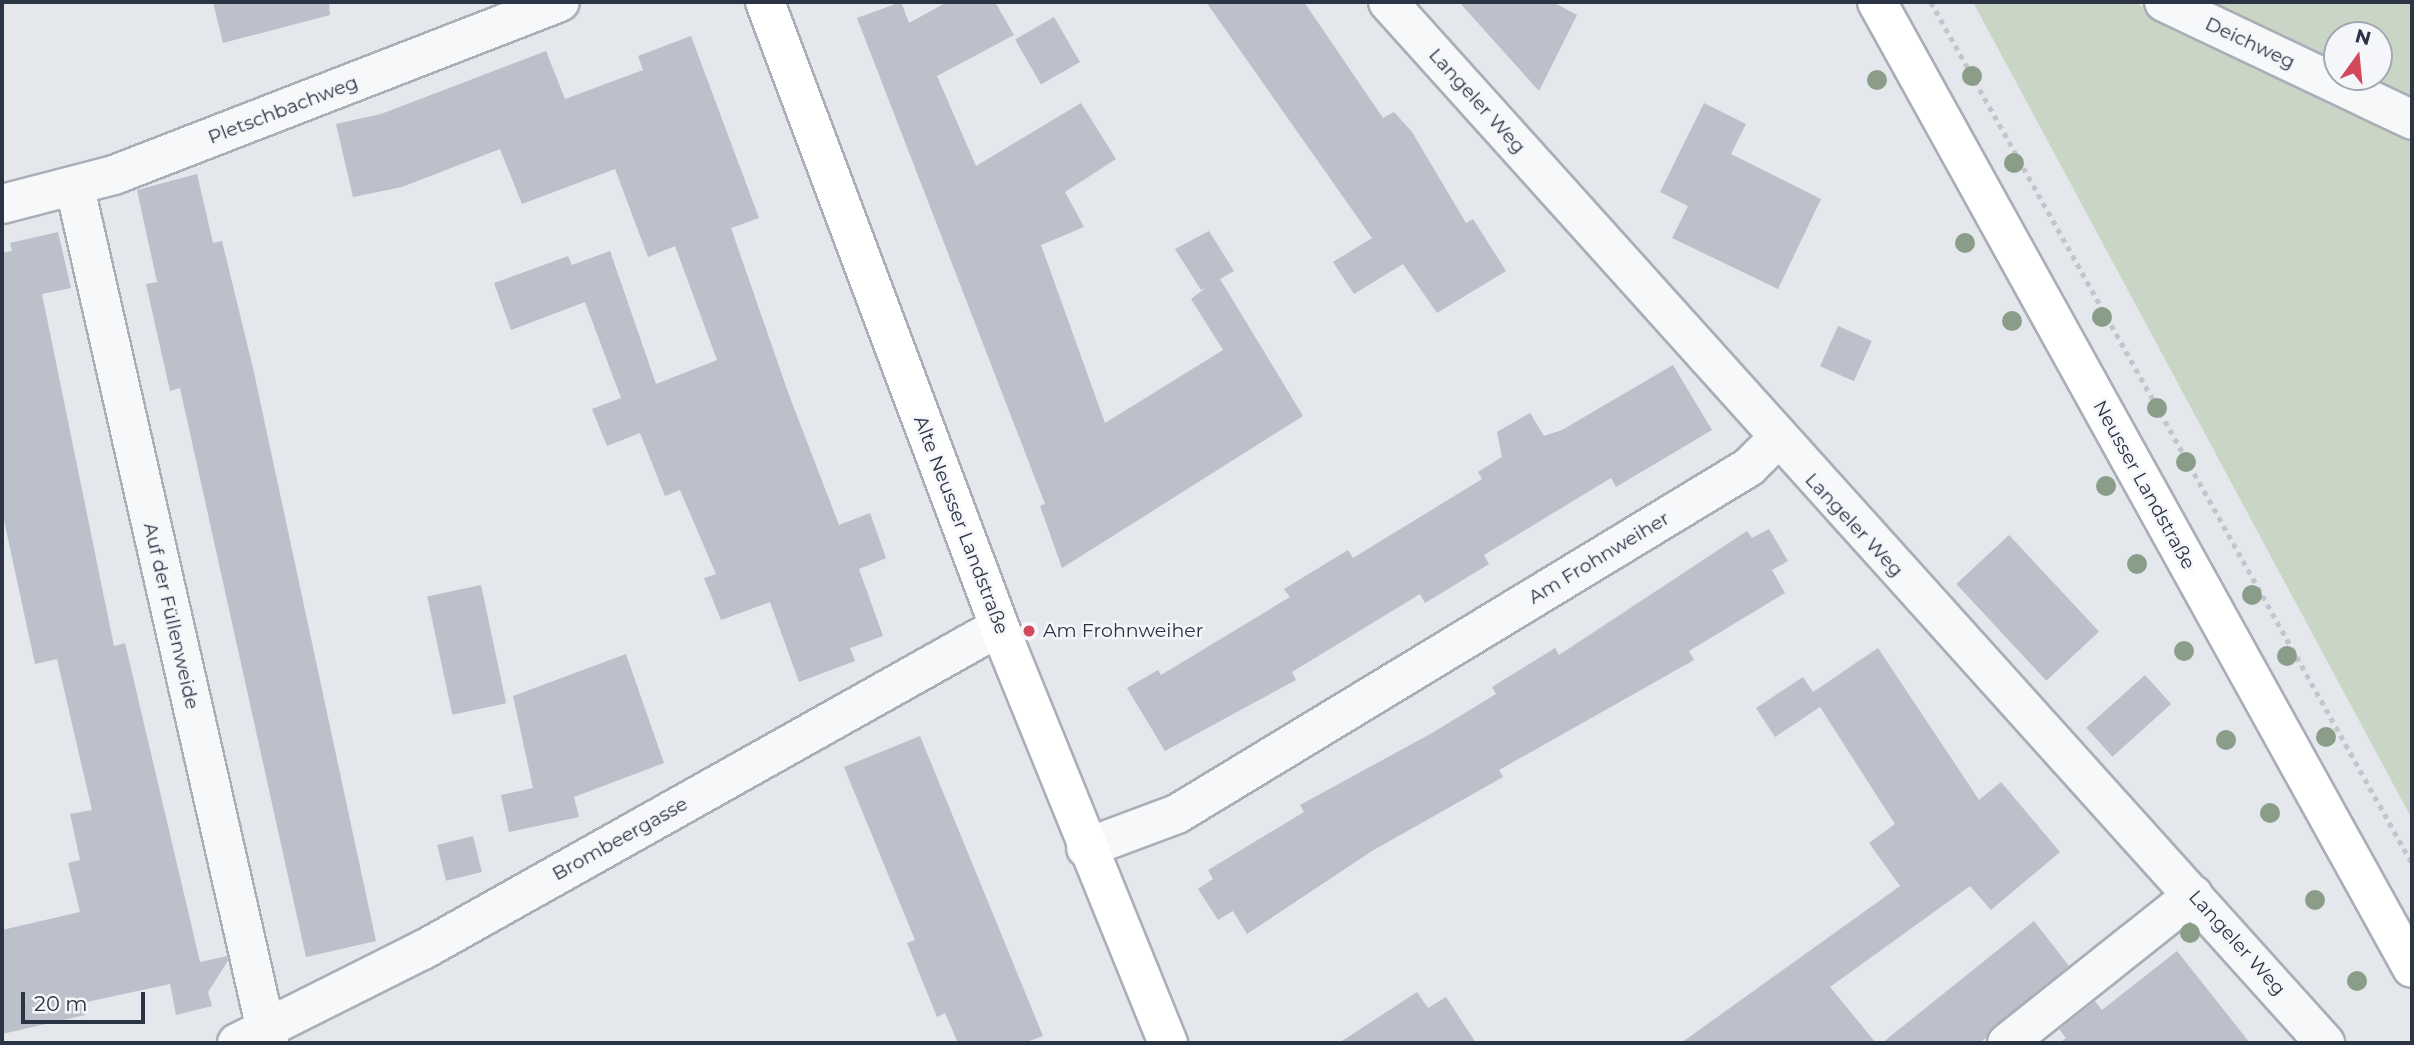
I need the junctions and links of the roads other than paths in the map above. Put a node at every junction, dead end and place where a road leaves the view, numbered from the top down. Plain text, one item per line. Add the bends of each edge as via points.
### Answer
1 (560, 2) edge
2 (765, 2) edge
3 (1388, 2) edge
4 (1877, 2) edge
5 (2164, 2) edge
6 (2412, 120) edge
7 (75, 188) junction
8 (2, 204) edge
9 (1776, 440) junction
10 (999, 626) junction
11 (1086, 848) junction
12 (2193, 895) junction
13 (2412, 968) edge
14 (256, 1040) edge
15 (1168, 1043) edge
16 (2007, 1043) edge
17 (2325, 1043) edge

1 - 7 street, Pletschbachweg
2 - 10 main road, Alte Neusser Landstraße
3 - 9 street, Langeler Weg
4 - 13 main road, Neusser Landstraße
5 - 6 street, Deichweg
7 - 8 street, Pletschbachweg
7 - 14 street, Auf der Füllenweide
9 - 11 street, Am Frohnweiher via 1749,467 1177,814
9 - 12 street, Langeler Weg
10 - 11 main road, Alte Neusser Landstraße
10 - 14 street, Brombeergasse
11 - 15 main road, Alte Neusser Landstraße
12 - 16 street
12 - 17 street, Langeler Weg

